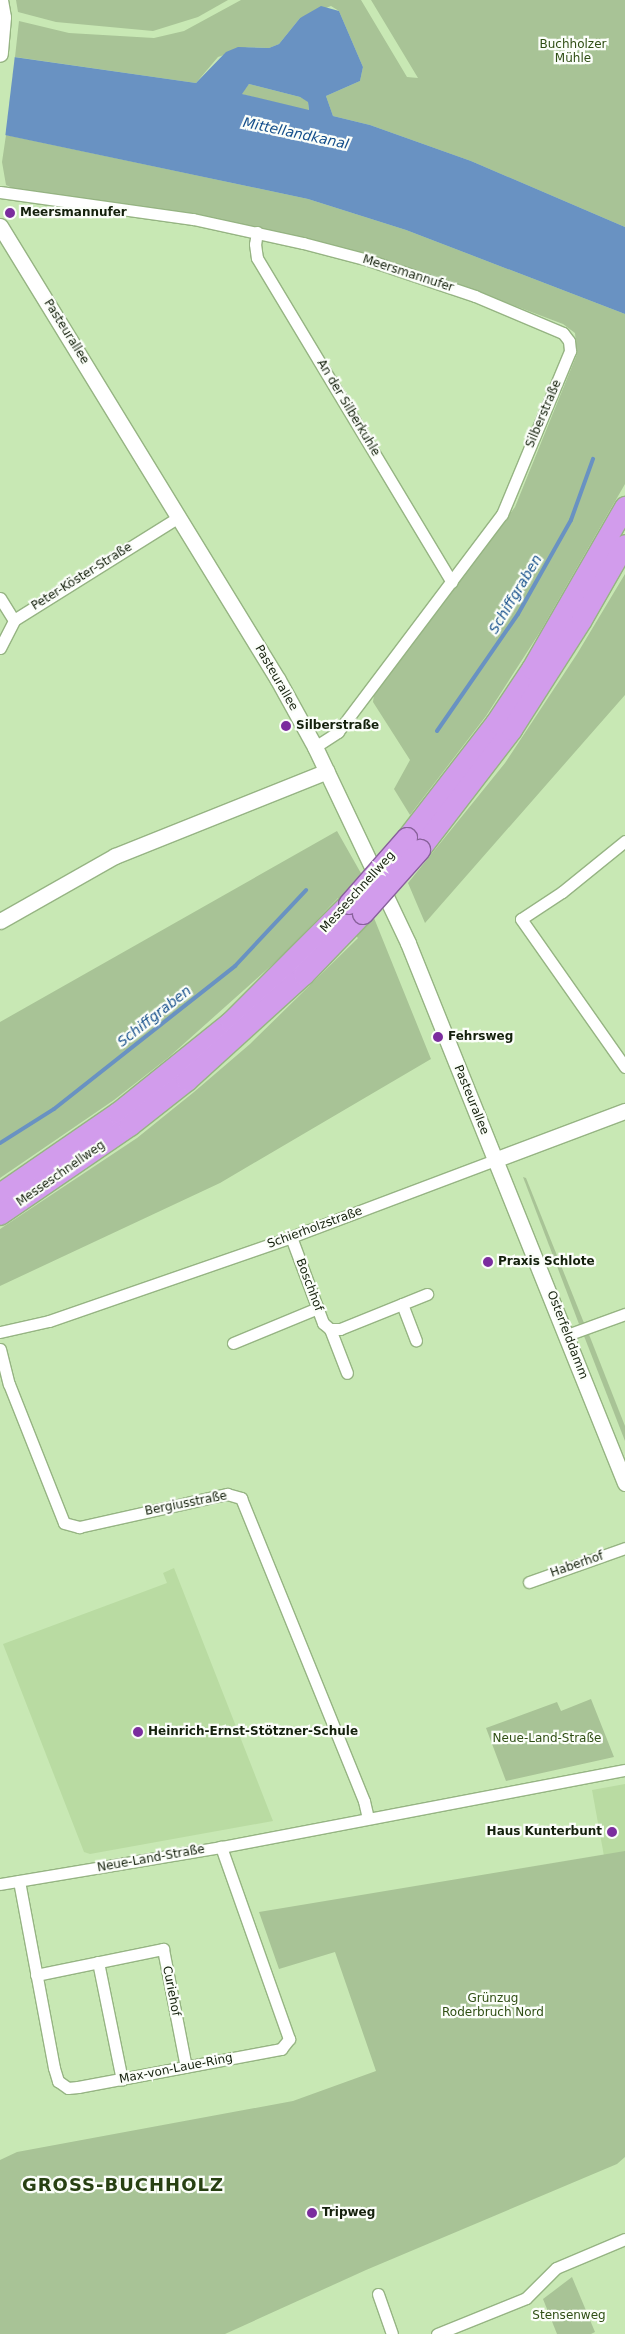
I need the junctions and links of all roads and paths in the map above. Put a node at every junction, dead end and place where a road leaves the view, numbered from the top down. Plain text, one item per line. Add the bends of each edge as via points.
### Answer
1 (0, 0) edge
2 (0, 54) edge
3 (0, 192) edge
4 (0, 226) edge
5 (257, 232) junction
6 (569, 341) joint
7 (625, 507) edge
8 (179, 517) junction
9 (625, 545) edge
10 (452, 582) junction
11 (0, 598) edge
12 (14, 620) junction
13 (0, 648) edge
14 (315, 747) junction
15 (327, 771) junction
16 (625, 841) edge
17 (414, 844) junction
18 (356, 909) junction
19 (0, 921) edge
20 (625, 1068) edge
21 (625, 1111) edge
22 (497, 1159) junction
23 (0, 1194) edge
24 (0, 1215) edge
25 (291, 1238) junction
26 (427, 1294) dead end
27 (402, 1304) junction
28 (318, 1308) junction
29 (625, 1314) edge
30 (330, 1329) junction
31 (0, 1332) edge
32 (567, 1335) junction
33 (416, 1340) dead end
34 (232, 1342) dead end
35 (0, 1349) edge
36 (347, 1373) dead end
37 (625, 1483) edge
38 (625, 1548) edge
39 (529, 1582) dead end
40 (625, 1770) edge
41 (368, 1818) junction
42 (221, 1846) junction
43 (19, 1881) junction
44 (0, 1884) edge
45 (98, 1962) junction
46 (36, 1975) junction
47 (186, 2067) junction
48 (122, 2080) junction
49 (625, 2239) edge
50 (378, 2294) dead end
51 (392, 2334) edge
52 (438, 2334) edge

1 - 2 street via 3,29
3 - 5 street, Meersmannufer via 193,219
4 - 8 street, Pasteurallee
5 - 6 street, Meersmannufer via 368,260 431,280 563,333
5 - 10 street, An der Silberkuhle via 254,244 258,258
6 - 10 street, Silberstraße via 570,351 502,514
7 - 17 highway, Messeschnellweg via 532,669
8 - 12 street, Peter-Köster-Straße
8 - 14 street, Pasteurallee
9 - 17 highway, Messeschnellweg via 512,730
10 - 14 street, Silberstraße via 338,732
11 - 12 street
12 - 13 street
14 - 15 street, Pasteurallee
15 - 19 street via 115,856
15 - 22 street, Pasteurallee via 408,943
16 - 20 street via 562,892 520,919
17 - 18 highway, Messeschnellweg, bridge
18 - 23 highway, Messeschnellweg via 231,1022 118,1113
18 - 24 highway, Messeschnellweg via 304,975 187,1081 114,1137
21 - 22 street, Schierholzstraße
22 - 25 street, Schierholzstraße
22 - 32 street, Osterfelddamm
25 - 28 street, Boschhof
25 - 31 street, Schierholzstraße via 49,1321
26 - 27 street
27 - 30 street via 340,1329
27 - 33 street
28 - 30 street, Boschhof via 323,1323
28 - 34 street
29 - 32 street
30 - 36 street, Boschhof
32 - 37 street, Osterfelddamm
35 - 41 street, Bergiusstraße via 9,1384 64,1523 79,1527 227,1494 241,1498 364,1801
38 - 39 street, Haberhof
40 - 41 street, Neue-Land-Straße
41 - 42 street, Neue-Land-Straße
42 - 43 street, Neue-Land-Straße
42 - 47 street, Max-von-Laue-Ring via 290,2039 282,2050
43 - 44 street, Neue-Land-Straße
43 - 46 street, Max-von-Laue-Ring
45 - 46 street, Curiehof
45 - 47 street, Curiehof via 162,1949
45 - 48 street
46 - 48 street, Max-von-Laue-Ring via 58,2081 68,2088
47 - 48 street, Max-von-Laue-Ring
49 - 52 street via 556,2268 526,2298
50 - 51 street

